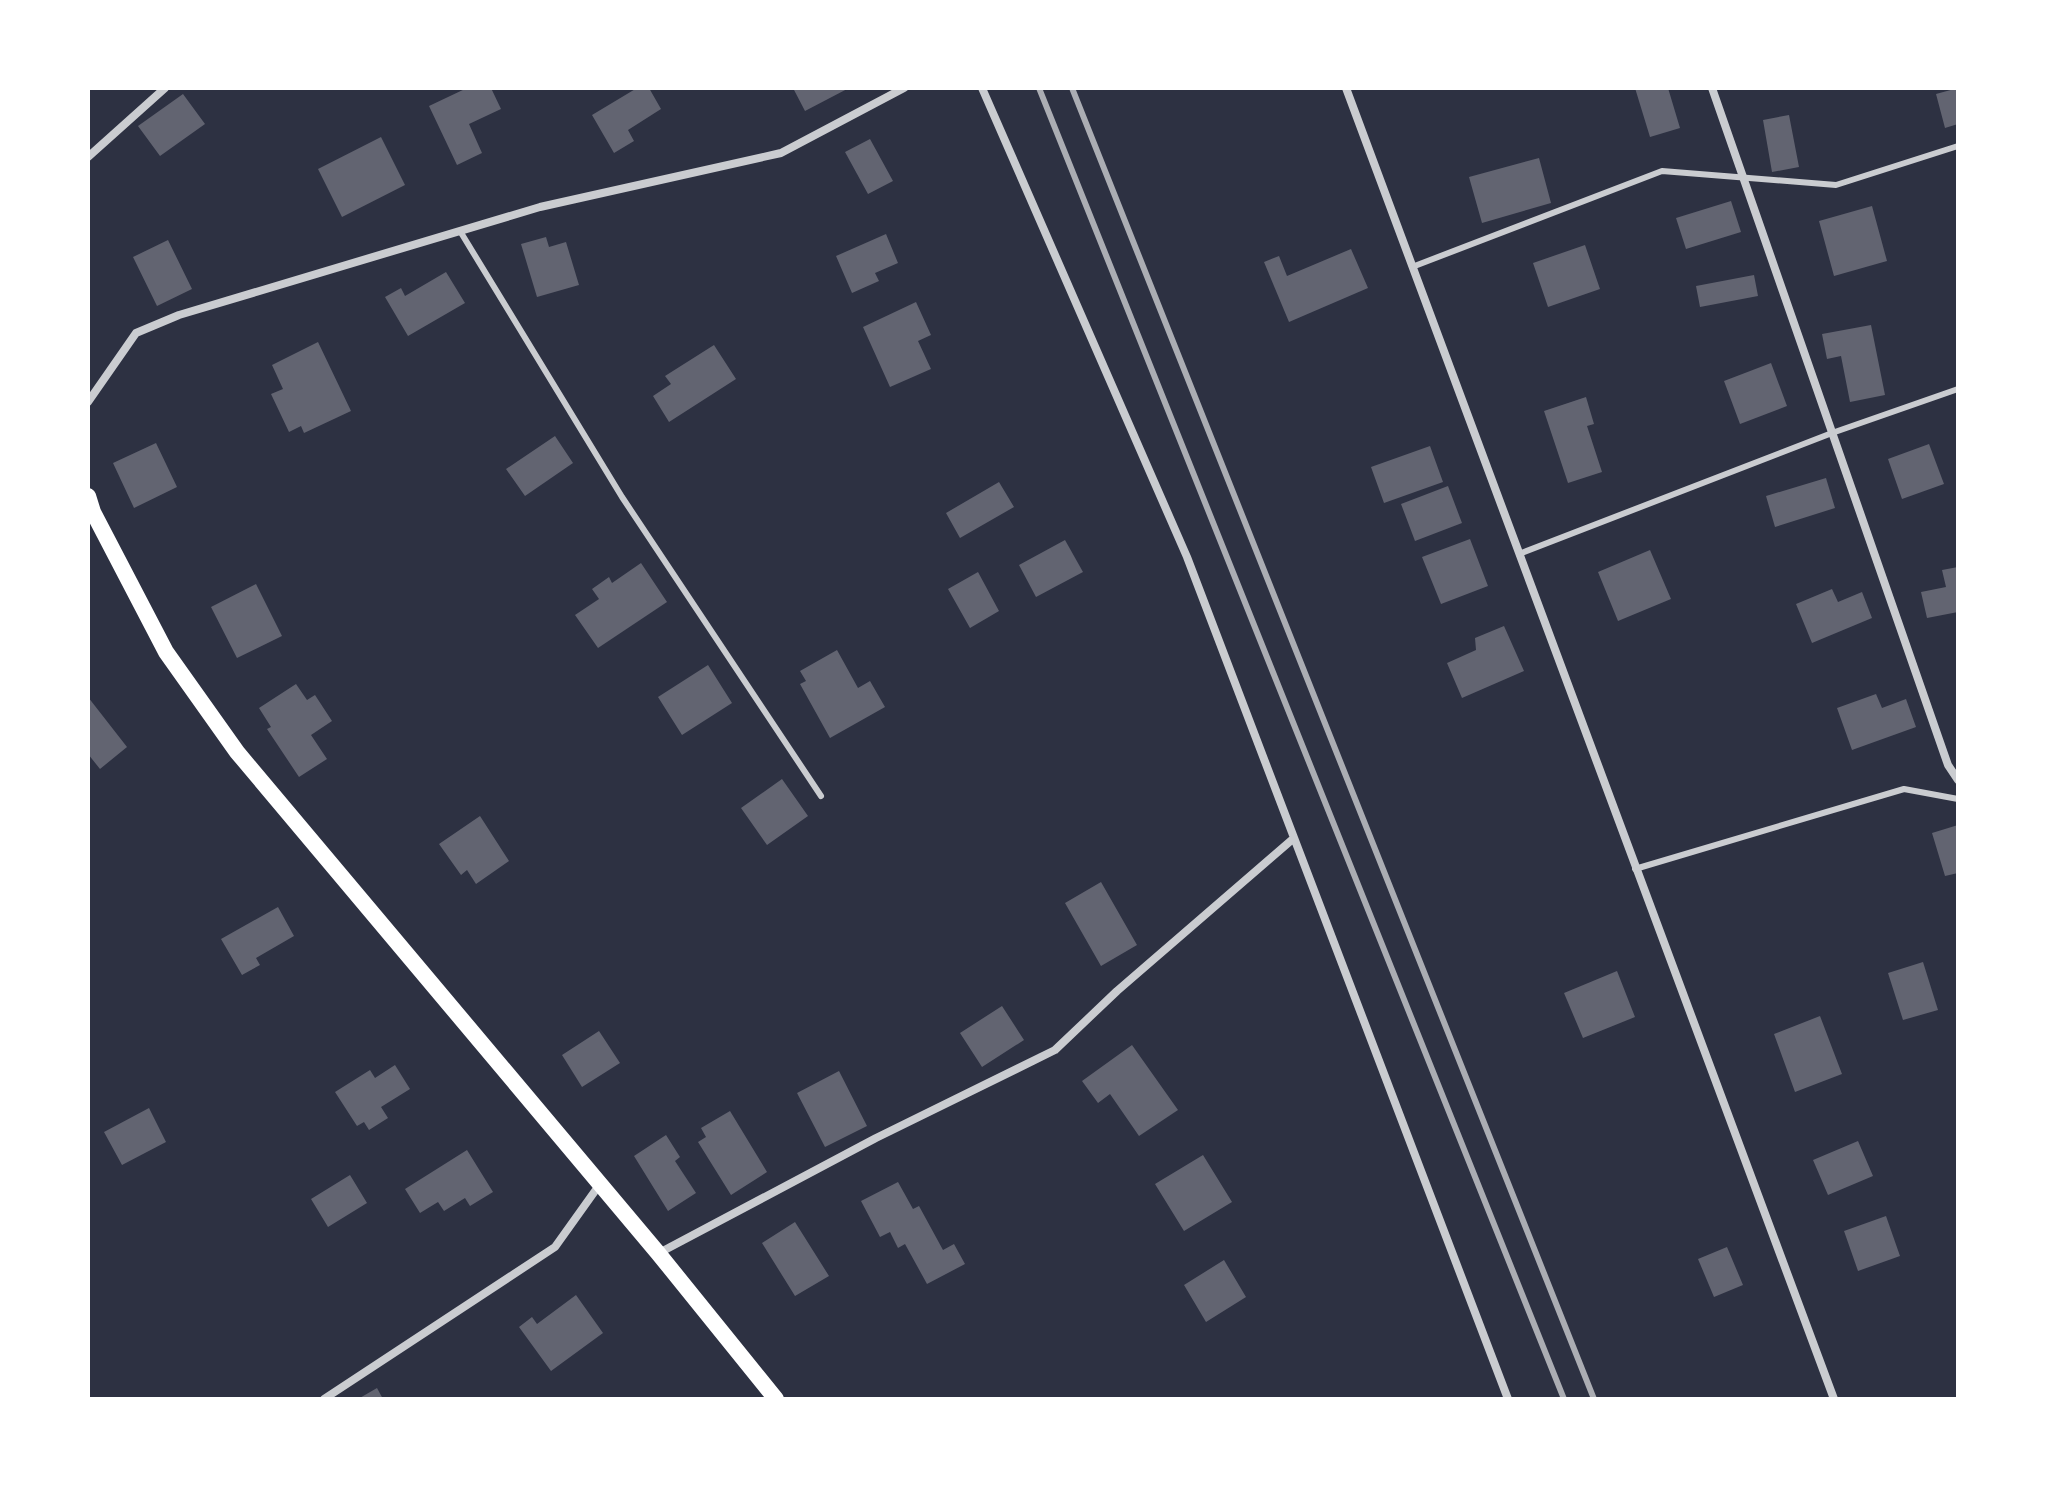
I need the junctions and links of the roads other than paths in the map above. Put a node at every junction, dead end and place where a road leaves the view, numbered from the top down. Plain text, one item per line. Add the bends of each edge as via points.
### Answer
1 (165, 88) edge
2 (904, 88) edge
3 (982, 88) edge
4 (1346, 88) edge
5 (1712, 88) edge
6 (1958, 146) edge
7 (88, 157) edge
8 (1743, 177) junction
9 (460, 231) junction
10 (1412, 267) junction
11 (1958, 389) edge
12 (88, 402) edge
13 (1832, 433) junction
14 (88, 496) edge
15 (1519, 554) junction
16 (1958, 780) edge
17 (821, 796) dead end
18 (1958, 799) edge
19 (1294, 838) junction
20 (1635, 869) junction
21 (600, 1184) junction
22 (658, 1253) junction
23 (324, 1399) edge
24 (776, 1399) edge
25 (1508, 1399) edge
26 (1834, 1399) edge

1 - 7 street
2 - 9 street via 781,153 540,207
3 - 19 street via 1187,557
4 - 10 street
5 - 8 street
6 - 8 lane via 1836,185
8 - 10 lane via 1662,171
8 - 13 street
9 - 12 street via 179,315 136,333
9 - 17 lane via 622,497
10 - 15 street
11 - 13 lane
13 - 15 lane
13 - 16 street via 1948,765
14 - 21 main road via 166,652 237,752
15 - 20 street
18 - 20 lane via 1904,789
19 - 22 street via 1055,1050
19 - 25 street
20 - 26 street
21 - 22 main road
21 - 23 street via 555,1247
22 - 24 main road

